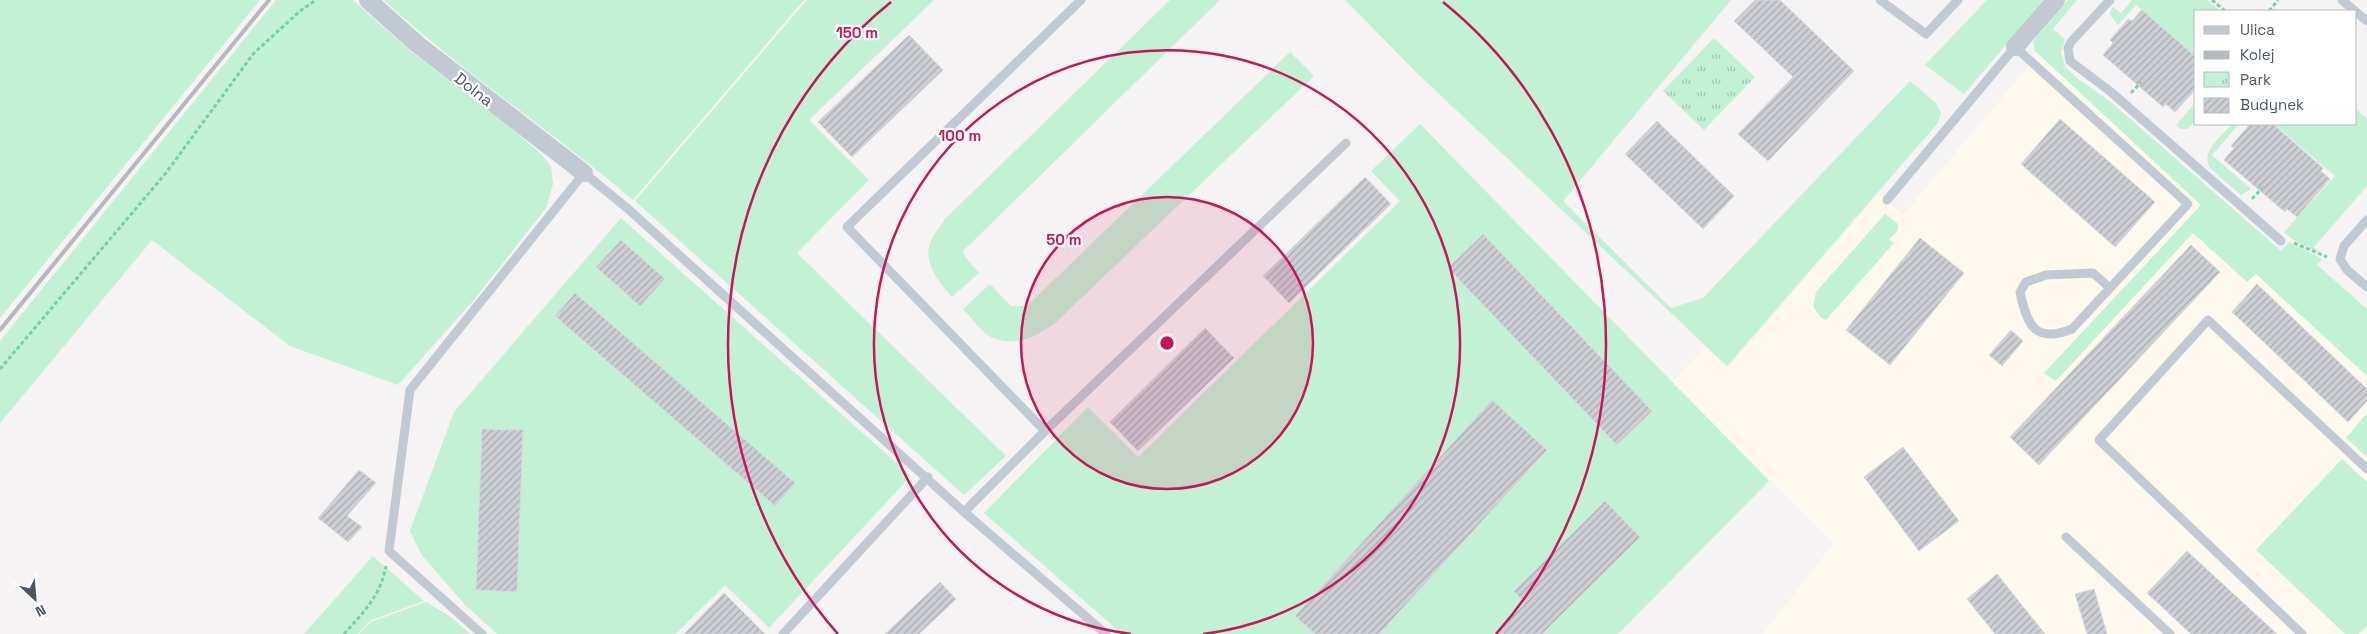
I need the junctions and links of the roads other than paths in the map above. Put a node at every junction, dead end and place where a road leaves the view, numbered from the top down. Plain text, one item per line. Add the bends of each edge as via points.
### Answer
1 (368, 0) edge
2 (1081, 0) edge
3 (1880, 0) edge
4 (1958, 0) edge
5 (2056, 0) edge
6 (2110, 0) edge
7 (2342, 0) edge
8 (2355, 10) edge
9 (2357, 12) edge
10 (2367, 21) edge
11 (2016, 47) junction
12 (1346, 143) dead end
13 (584, 173) junction
14 (1887, 200) dead end
15 (2367, 220) edge
16 (2281, 241) road end
17 (2110, 288) junction
18 (2367, 288) edge
19 (1045, 431) junction
20 (2367, 468) edge
21 (928, 477) junction
22 (964, 512) junction
23 (2066, 537) dead end
24 (482, 634) edge
25 (783, 634) edge
26 (1106, 634) edge
27 (2170, 634) edge
28 (2302, 634) edge

1 - 13 street, Dolna via 417,44
2 - 19 lane via 847,227
3 - 4 lane via 1926,34
5 - 11 street
6 - 16 lane via 2071,42 2068,48 2070,61 2111,92
7 - 8 lane
9 - 10 lane
11 - 14 lane
11 - 17 lane via 2188,204
12 - 19 lane
13 - 21 lane
13 - 24 lane via 410,390 389,551
15 - 18 lane via 2344,246 2340,259
17 - 17 lane via 2072,330 2055,336 2042,334 2029,322 2020,292 2026,282 2046,275 2093,273
19 - 22 lane
20 - 28 lane via 2208,320 2099,440
21 - 22 lane
21 - 25 lane
22 - 26 lane
23 - 27 lane

